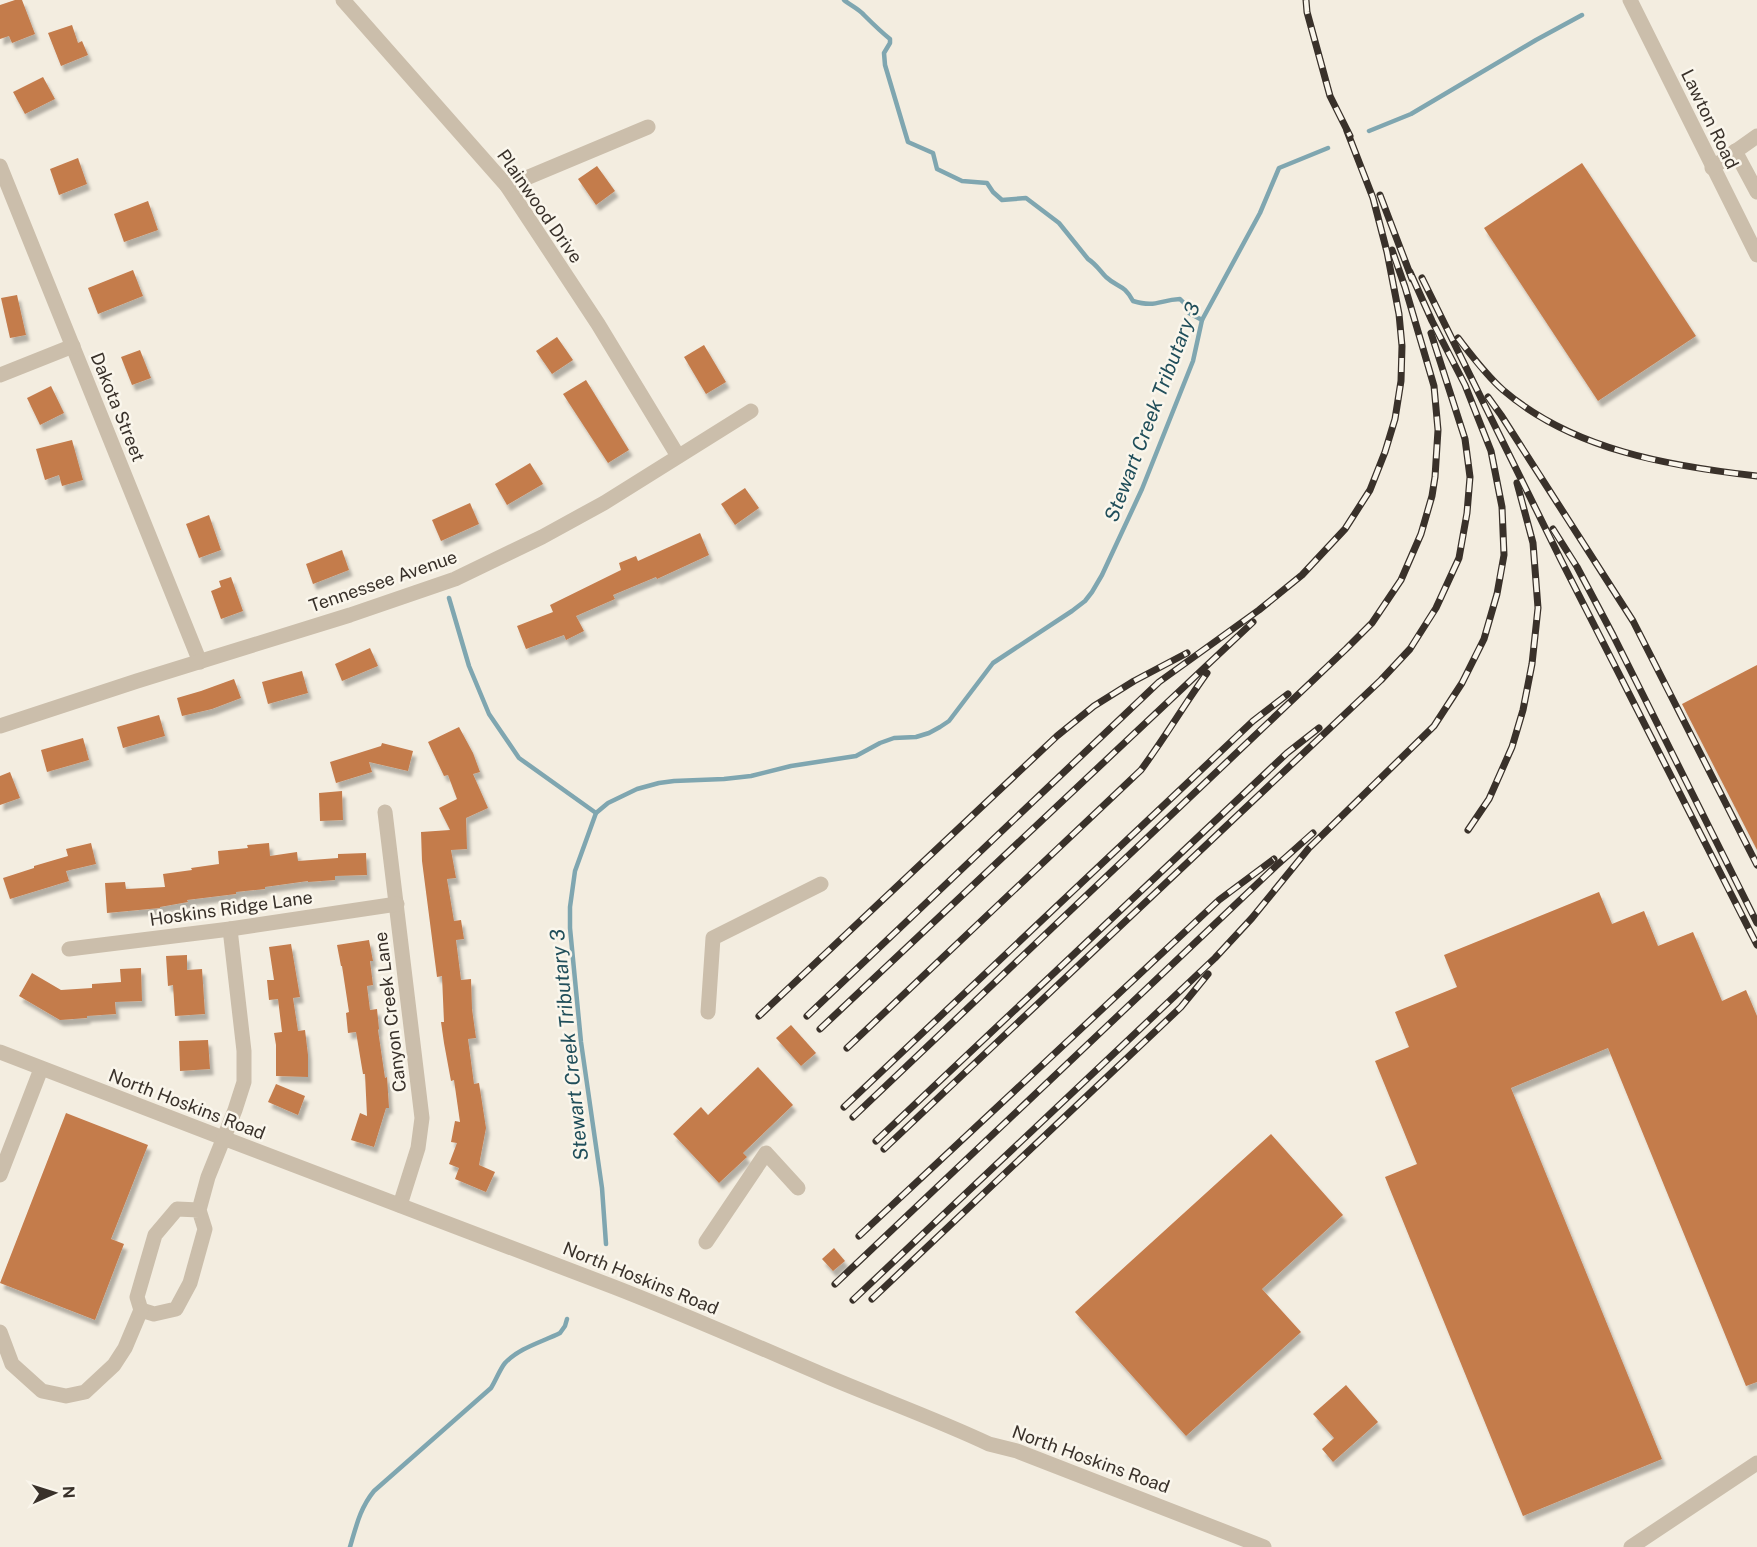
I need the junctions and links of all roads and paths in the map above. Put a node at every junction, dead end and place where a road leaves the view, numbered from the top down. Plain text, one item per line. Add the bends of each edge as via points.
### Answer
1 (343, 0) edge
2 (1630, 0) edge
3 (648, 127) dead end
4 (1757, 136) edge
5 (1735, 152) junction
6 (0, 166) edge
7 (1712, 168) junction
8 (1752, 171) edge
9 (507, 186) junction
10 (1757, 192) edge
11 (1757, 255) edge
12 (73, 346) junction
13 (0, 375) edge
14 (752, 411) dead end
15 (678, 456) junction
16 (200, 662) junction
17 (0, 726) edge
18 (386, 812) dead end
19 (821, 884) dead end
20 (397, 904) junction
21 (230, 928) junction
22 (69, 948) dead end
23 (708, 1012) dead end
24 (0, 1052) edge
25 (41, 1069) junction
26 (223, 1138) junction
27 (0, 1175) edge
28 (798, 1188) dead end
29 (400, 1205) junction
30 (199, 1210) junction
31 (706, 1242) dead end
32 (141, 1310) junction
33 (0, 1332) edge
34 (1757, 1462) edge
35 (1264, 1547) edge
36 (1630, 1547) edge

1 - 9 street, Plainwood Drive
2 - 7 street, Lawton Road
3 - 9 street
4 - 5 street
5 - 7 street
5 - 8 street
6 - 12 street, Dakota Street
7 - 11 street, Lawton Road
8 - 10 street
9 - 15 street, Plainwood Drive via 598,324
12 - 13 street
12 - 16 street, Dakota Street
14 - 15 street, Tennessee Avenue
15 - 16 street, Tennessee Avenue via 604,503 455,579
16 - 17 street, Tennessee Avenue
18 - 20 street, Canyon Creek Lane
19 - 23 street via 713,938
20 - 21 street, Hoskins Ridge Lane
20 - 29 street, Canyon Creek Lane via 422,1118 418,1148
21 - 22 street, Hoskins Ridge Lane
21 - 26 street via 245,1070
24 - 25 street, North Hoskins Road
25 - 26 street, North Hoskins Road
25 - 27 street
26 - 29 street, North Hoskins Road
26 - 30 street
28 - 31 street via 766,1153
29 - 35 street, North Hoskins Road via 701,1323 989,1444 1017,1450
30 - 32 street via 177,1209 154,1235 137,1297
30 - 32 street via 205,1229 190,1283 176,1309 154,1314
32 - 33 street via 114,1365 86,1392 66,1396 42,1392 12,1364
34 - 36 street

